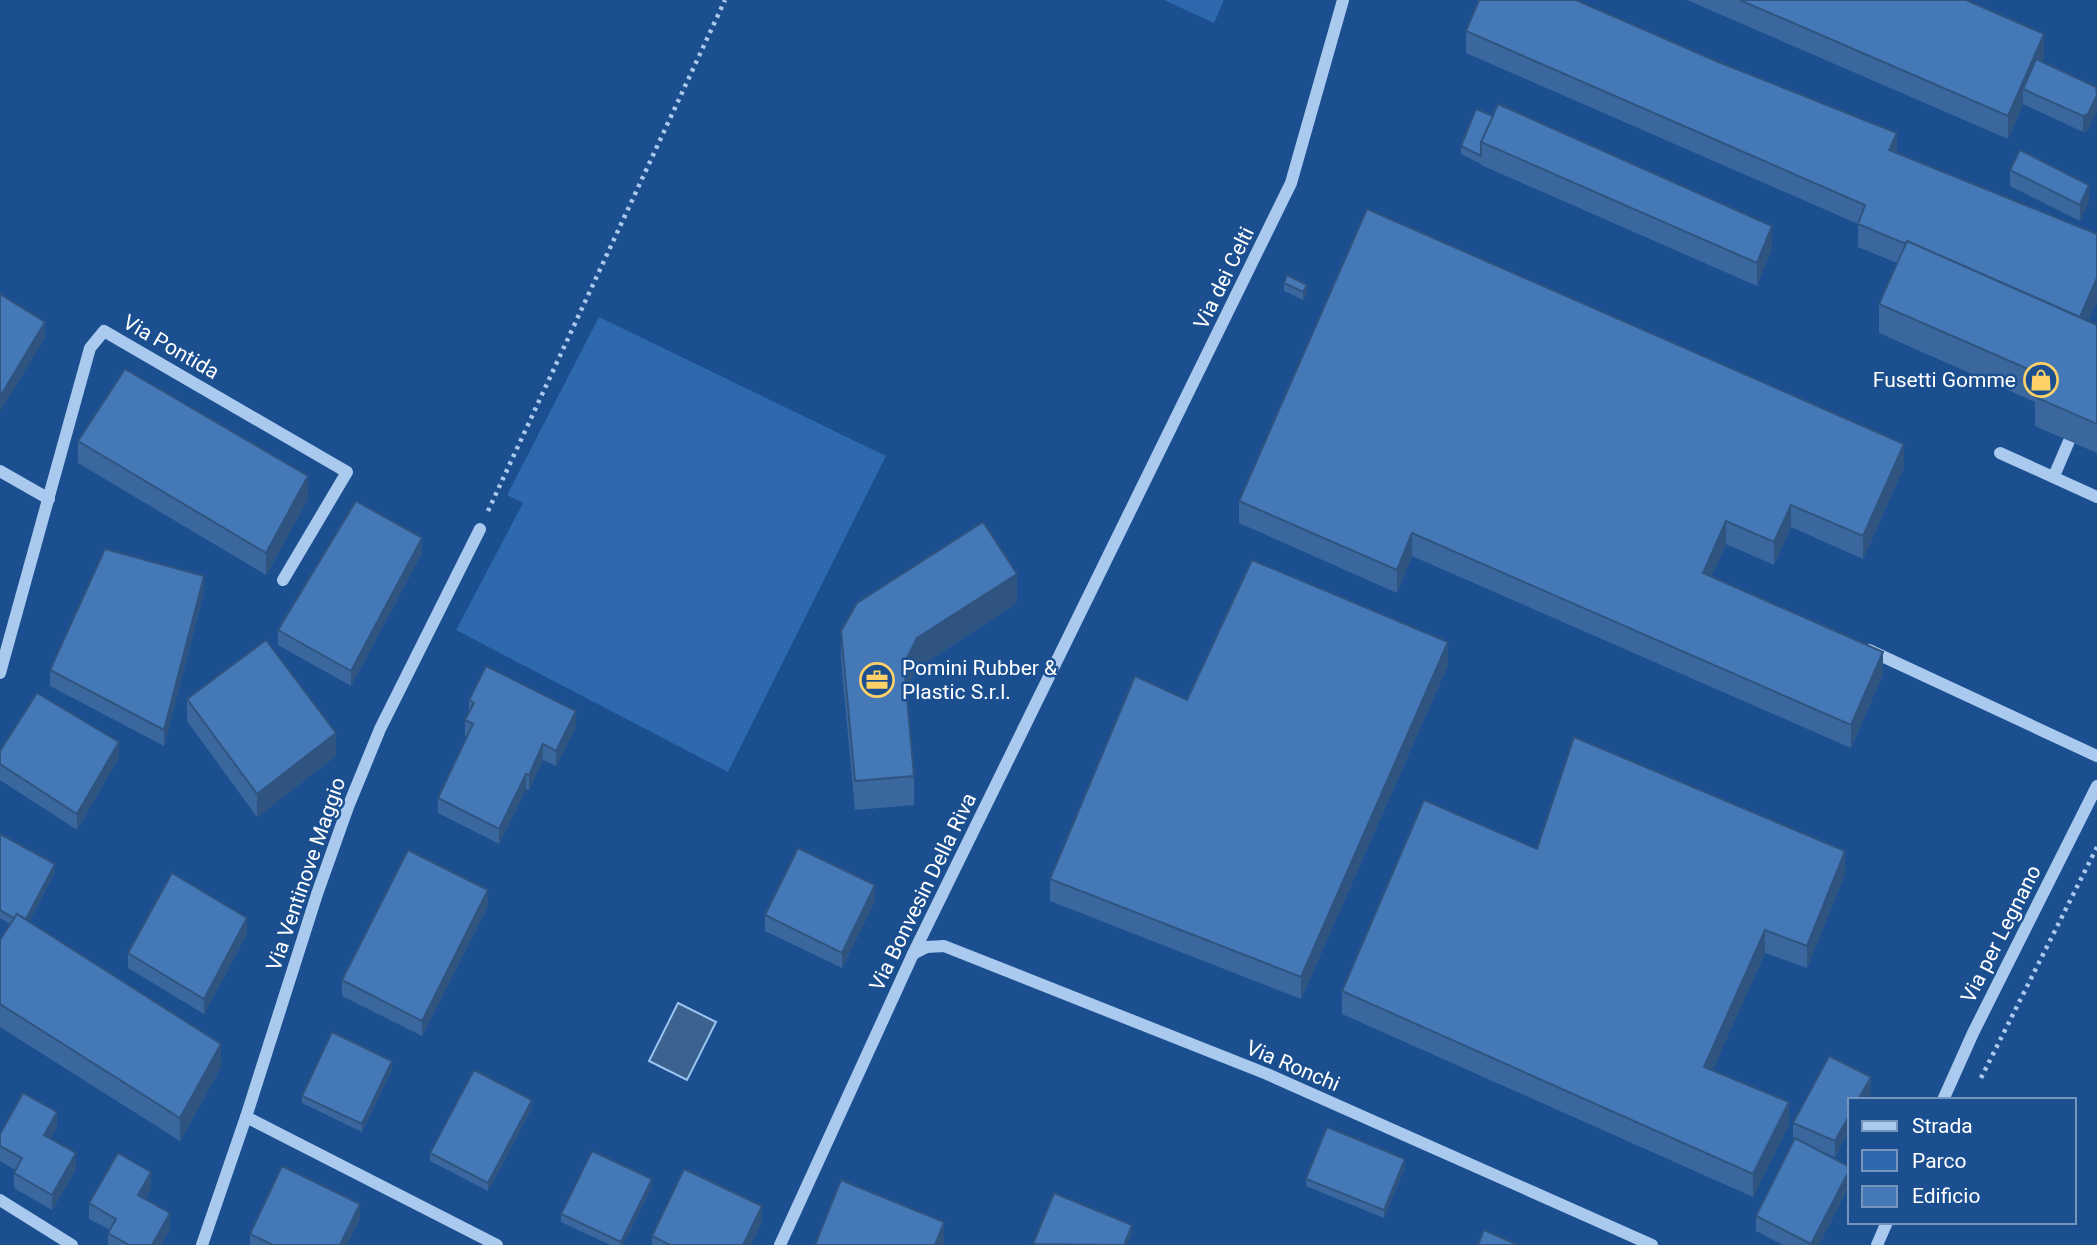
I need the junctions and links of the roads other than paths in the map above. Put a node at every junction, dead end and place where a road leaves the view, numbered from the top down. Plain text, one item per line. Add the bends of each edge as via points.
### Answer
1 (1343, 0) edge
2 (2069, 440) edge
3 (2000, 453) dead end
4 (0, 471) edge
5 (2054, 476) junction
6 (2097, 497) edge
7 (49, 499) junction
8 (480, 529) road end
9 (1107, 560) joint
10 (283, 580) dead end
11 (1860, 647) edge
12 (0, 673) edge
13 (2097, 756) edge
14 (2097, 786) edge
15 (913, 954) junction
16 (1944, 1098) edge
17 (246, 1117) junction
18 (0, 1200) edge
19 (1886, 1224) edge
20 (72, 1245) edge
21 (202, 1245) edge
22 (497, 1245) edge
23 (780, 1245) edge
24 (1652, 1245) edge
25 (1877, 1245) edge

1 - 9 street, Via dei Celti via 1291,183
2 - 5 street
3 - 5 street
4 - 7 street
5 - 6 street
7 - 10 street, Via Pontida via 90,348 104,331 347,472
7 - 12 street, Via Pontida
8 - 17 street, Via Ventinove Maggio via 380,729 348,807
9 - 15 street, Via Bonvesin Della Riva
11 - 13 street
14 - 16 street, Via per Legnano
15 - 23 street, Via Bonvesin Della Riva
15 - 24 street, Via Ronchi via 944,946 1267,1074
17 - 21 street, Via Ventinove Maggio
17 - 22 street
18 - 20 street
19 - 25 street

